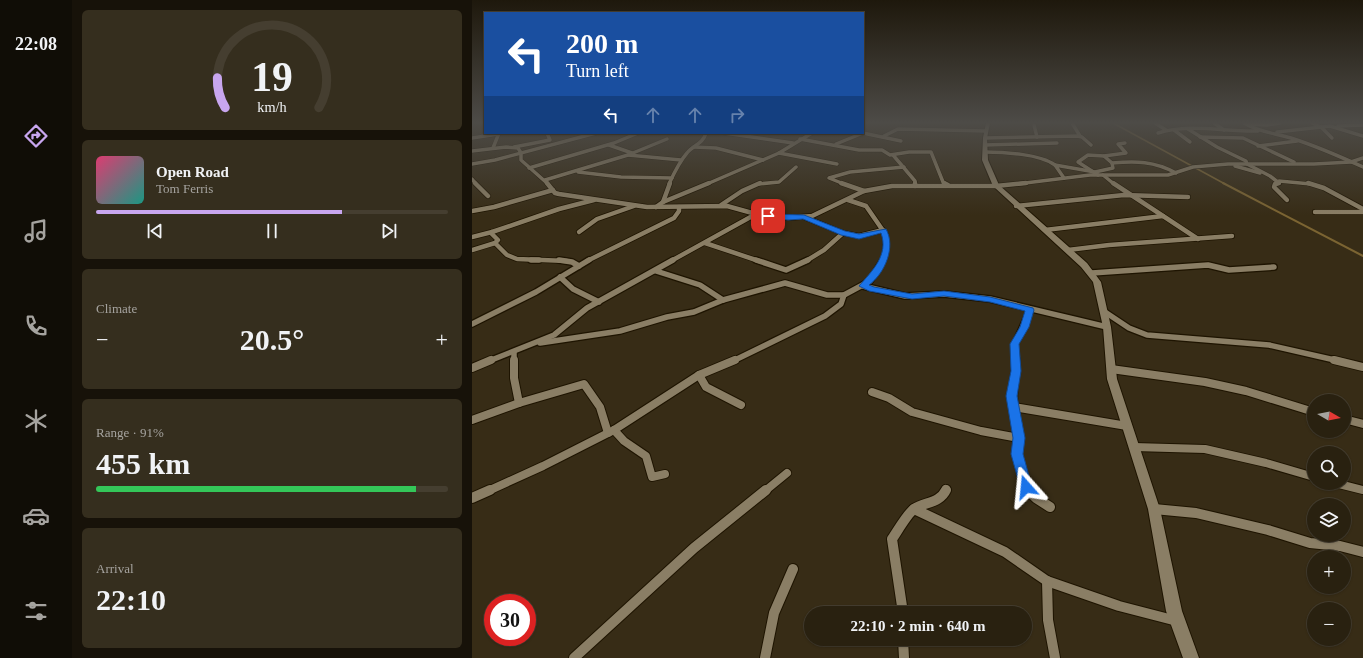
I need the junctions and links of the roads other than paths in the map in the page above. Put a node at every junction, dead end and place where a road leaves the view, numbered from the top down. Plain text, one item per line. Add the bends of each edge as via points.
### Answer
1 (521, 153) edge
2 (518, 154) edge
3 (577, 154) edge
4 (630, 154) joint
5 (687, 154) edge
6 (740, 154) edge
7 (777, 154) edge
8 (783, 154) edge
9 (890, 154) edge
10 (900, 154) edge
11 (932, 154) edge
12 (985, 154) edge
13 (1010, 154) edge
14 (1121, 154) edge
15 (1232, 154) edge
16 (1274, 154) edge
17 (1334, 154) edge
18 (893, 155) junction
19 (1104, 156) junction
20 (1363, 158) edge
21 (681, 160) junction
22 (763, 160) junction
23 (1351, 162) junction
24 (1112, 163) junction
25 (1294, 163) junction
26 (472, 164) edge
27 (836, 164) dead end
28 (1230, 164) junction
29 (1247, 164) junction
30 (1055, 166) junction
31 (904, 167) junction
32 (1363, 167) edge
33 (529, 168) junction
34 (796, 168) dead end
35 (574, 171) junction
36 (1176, 173) junction
37 (1099, 174) junction
38 (1266, 174) junction
39 (672, 178) junction
40 (1064, 178) junction
41 (472, 179) edge
42 (545, 180) junction
43 (1279, 181) junction
44 (915, 186) junction
45 (948, 186) junction
46 (996, 186) junction
47 (553, 190) junction
48 (864, 191) junction
49 (488, 196) dead end
50 (1131, 196) junction
51 (1188, 197) dead end
52 (597, 199) junction
53 (848, 200) junction
54 (1287, 200) dead end
55 (663, 202) junction
56 (636, 206) junction
57 (721, 206) junction
58 (1016, 206) junction
59 (656, 207) junction
60 (679, 207) junction
61 (1363, 209) edge
62 (472, 210) edge
63 (1315, 212) dead end
64 (1363, 212) edge
65 (756, 214) junction
66 (1163, 216) junction
67 (804, 217) junction
68 (883, 230) junction
69 (1045, 230) junction
70 (492, 232) junction
71 (579, 232) dead end
72 (843, 233) junction
73 (1232, 236) dead end
74 (472, 237) edge
75 (1199, 240) junction
76 (705, 242) junction
77 (496, 244) junction
78 (472, 250) edge
79 (1068, 250) junction
80 (579, 266) junction
81 (1274, 267) dead end
82 (786, 270) junction
83 (656, 271) junction
84 (1092, 273) junction
85 (560, 277) junction
86 (785, 283) junction
87 (863, 286) junction
88 (844, 295) junction
89 (723, 300) junction
90 (599, 302) junction
91 (1030, 310) junction
92 (1105, 312) junction
93 (472, 324) edge
94 (1107, 327) junction
95 (533, 344) junction
96 (514, 352) junction
97 (1363, 367) edge
98 (472, 368) edge
99 (1111, 369) junction
100 (699, 375) junction
101 (872, 392) dead end
102 (520, 402) junction
103 (741, 405) dead end
104 (1014, 407) junction
105 (1307, 410) edge
106 (472, 420) edge
107 (1351, 421) edge
108 (1363, 424) edge
109 (1127, 426) junction
110 (611, 432) junction
111 (1019, 438) junction
112 (1134, 447) junction
113 (787, 473) dead end
114 (665, 474) dead end
115 (1307, 475) edge
116 (1351, 487) edge
117 (946, 490) dead end
118 (1363, 490) edge
119 (472, 498) edge
120 (1050, 507) dead end
121 (914, 509) junction
122 (1154, 509) junction
123 (1363, 552) edge
124 (793, 569) dead end
125 (1047, 581) junction
126 (902, 606) edge
127 (1178, 622) junction
128 (903, 646) edge
129 (574, 658) edge
130 (765, 658) edge
131 (904, 658) edge
132 (1055, 658) edge
133 (1191, 658) edge

1 - 33 street via 521,160
2 - 26 street
3 - 33 street
4 - 21 street
4 - 35 street
5 - 21 street
6 - 22 street
7 - 22 street
8 - 27 street
9 - 18 street
10 - 18 street
11 - 45 street via 943,182
12 - 46 street via 985,160
13 - 30 street via 1048,160
14 - 19 street
15 - 29 street
16 - 25 street
17 - 23 street
18 - 31 street
19 - 24 street
19 - 37 street via 1088,155 1078,162
20 - 23 street
21 - 39 street
22 - 55 street
23 - 25 street
23 - 32 street
24 - 36 street via 1151,161
24 - 37 street via 1112,169
25 - 29 street
28 - 29 street
28 - 36 street via 1193,167
28 - 38 street
29 - 38 street
30 - 37 street
30 - 40 street
31 - 44 street via 915,181
31 - 48 street via 850,172 829,178
33 - 42 street
34 - 57 street via 779,182 762,182 742,191
35 - 39 street via 621,177
35 - 42 street
36 - 37 street via 1156,176
37 - 40 street
37 - 50 street
38 - 43 street
39 - 55 street
40 - 46 street
41 - 49 street
42 - 47 street
43 - 54 street via 1274,187
43 - 61 street via 1306,182 1324,188
44 - 45 street
44 - 48 street via 892,186
45 - 46 street
46 - 58 street
47 - 52 street via 559,194
47 - 62 street via 494,207
48 - 53 street
50 - 51 street
50 - 58 street via 1100,196
50 - 66 street
52 - 56 street
52 - 70 street
53 - 67 street
53 - 68 street via 866,206
55 - 59 street
56 - 59 street
56 - 71 street via 594,219 585,224
57 - 60 street
57 - 65 street
58 - 69 street
59 - 60 street
60 - 80 street via 674,218
63 - 64 street
65 - 67 street
65 - 76 street
66 - 69 street
66 - 75 street
67 - 72 street
68 - 72 street via 864,236
68 - 87 street via 887,240 885,255 870,281
69 - 79 street
70 - 74 street
70 - 77 street via 498,240
72 - 82 street via 830,246 805,262
73 - 75 street
75 - 79 street via 1134,242
76 - 82 street
76 - 83 street
77 - 78 street
77 - 80 street via 510,257 567,262
79 - 84 street
80 - 85 street
81 - 84 street via 1229,270 1208,265
82 - 86 street
83 - 89 street via 700,285
83 - 90 street
84 - 92 street
85 - 90 street via 570,289
85 - 93 street
86 - 88 street via 828,295
86 - 89 street
87 - 88 street
87 - 91 street via 905,296 944,294 990,299
88 - 100 street via 841,304 825,316 734,361
89 - 95 street via 694,312 620,331
90 - 95 street via 587,308 554,335
91 - 94 street
91 - 104 street via 1015,344 1016,371 1012,396
92 - 94 street
92 - 97 street via 1129,328 1147,335 1269,345
94 - 99 street
95 - 96 street
96 - 98 street
96 - 102 street via 514,378
99 - 105 street via 1205,382 1246,391
99 - 109 street
100 - 103 street via 706,387
100 - 110 street
101 - 111 street via 889,398 912,412 981,431
102 - 106 street
102 - 110 street via 584,384 594,396
104 - 109 street
104 - 111 street
107 - 108 street
109 - 112 street
110 - 114 street via 646,456 652,477
110 - 119 street
111 - 120 street via 1017,454 1026,487 1036,498
112 - 115 street via 1205,449
112 - 122 street
113 - 129 street via 694,548
116 - 118 street
117 - 121 street via 931,503
121 - 125 street via 1006,552
121 - 126 street via 892,539
122 - 123 street via 1196,513 1310,543 1340,546
122 - 127 street
124 - 130 street via 774,613
125 - 127 street via 1118,606
125 - 132 street via 1046,606
127 - 133 street
128 - 131 street

